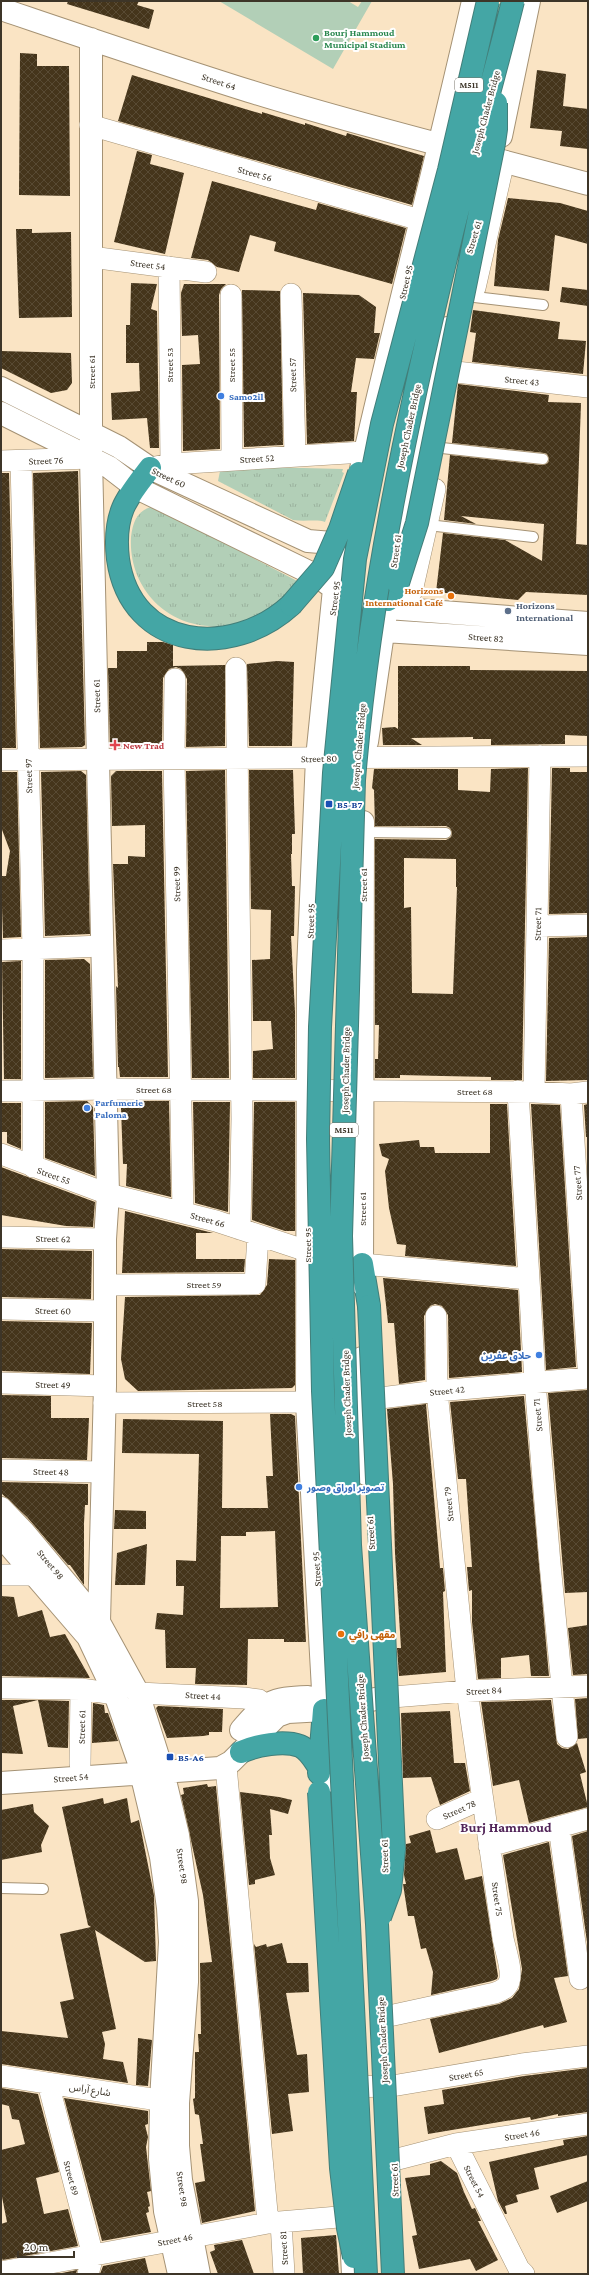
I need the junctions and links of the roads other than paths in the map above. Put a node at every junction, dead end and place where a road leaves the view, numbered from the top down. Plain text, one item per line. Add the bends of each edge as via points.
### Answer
1 (473, 1) edge
2 (488, 1) edge
3 (513, 1) edge
4 (529, 1) edge
5 (1, 9) edge
6 (91, 39) junction
7 (494, 81) junction
8 (90, 125) junction
9 (440, 146) junction
10 (500, 160) junction
11 (588, 184) edge
12 (420, 220) junction
13 (91, 257) junction
14 (169, 267) junction
15 (206, 272) dead end
16 (291, 294) dead end
17 (231, 295) dead end
18 (464, 296) junction
19 (543, 305) dead end
20 (456, 372) junction
21 (588, 387) edge
22 (1, 388) edge
23 (1, 412) edge
24 (382, 424) junction
25 (92, 433) junction
26 (442, 448) junction
27 (364, 452) junction
28 (295, 456) junction
29 (91, 458) junction
30 (543, 459) dead end
31 (232, 460) junction
32 (11, 461) edge
33 (171, 464) junction
34 (150, 468) junction
35 (135, 487) junction
36 (428, 525) junction
37 (533, 538) dead end
38 (344, 540) junction
39 (334, 588) junction
40 (391, 597) junction
41 (588, 623) edge
42 (475, 626) junction
43 (384, 631) junction
44 (588, 644) edge
45 (236, 668) dead end
46 (175, 679) dead end
47 (540, 756) junction
48 (588, 756) edge
49 (365, 757) junction
50 (317, 758) junction
51 (97, 759) junction
52 (174, 759) junction
53 (236, 759) junction
54 (1, 760) edge
55 (28, 760) junction
56 (363, 832) junction
57 (446, 833) dead end
58 (588, 924) edge
59 (537, 926) junction
60 (102, 946) junction
61 (1, 950) edge
62 (33, 950) junction
63 (107, 1089) junction
64 (181, 1090) junction
65 (241, 1090) junction
66 (307, 1090) junction
67 (1, 1091) edge
68 (34, 1091) junction
69 (361, 1091) junction
70 (526, 1092) junction
71 (579, 1093) edge
72 (1, 1154) edge
73 (33, 1167) junction
74 (108, 1194) junction
75 (183, 1212) junction
76 (249, 1232) junction
77 (1, 1236) edge
78 (105, 1239) junction
79 (307, 1251) junction
80 (362, 1264) junction
81 (529, 1279) junction
82 (106, 1285) junction
83 (1, 1309) edge
84 (104, 1311) junction
85 (436, 1316) dead end
86 (588, 1367) edge
87 (588, 1378) edge
88 (535, 1382) junction
89 (1, 1383) edge
90 (437, 1391) junction
91 (104, 1394) junction
92 (362, 1401) junction
93 (307, 1403) junction
94 (1, 1470) edge
95 (102, 1472) junction
96 (1, 1508) edge
97 (1, 1536) edge
98 (1, 1575) edge
99 (35, 1575) junction
100 (94, 1630) junction
101 (588, 1686) edge
102 (561, 1687) junction
103 (1, 1688) edge
104 (81, 1689) junction
105 (467, 1691) junction
106 (138, 1693) junction
107 (115, 1694) junction
108 (380, 1698) junction
109 (324, 1703) junction
110 (265, 1705) junction
111 (567, 1737) dead end
112 (233, 1759) junction
113 (80, 1764) junction
114 (139, 1766) junction
115 (161, 1766) junction
116 (319, 1767) junction
117 (1, 1770) edge
118 (1, 1783) edge
119 (482, 1799) junction
120 (437, 1819) dead end
121 (588, 1819) edge
122 (559, 1827) junction
123 (489, 1846) junction
124 (1, 1888) edge
125 (43, 1889) dead end
126 (377, 1924) junction
127 (580, 1979) dead end
128 (388, 2016) junction
129 (588, 2056) edge
130 (1, 2076) edge
131 (48, 2082) junction
132 (344, 2086) junction
133 (392, 2086) junction
134 (170, 2102) junction
135 (588, 2124) edge
136 (456, 2144) junction
137 (394, 2160) junction
138 (350, 2216) junction
139 (275, 2223) junction
140 (181, 2238) junction
141 (90, 2265) edge
142 (176, 2270) edge
143 (6, 2273) edge
144 (199, 2274) edge
145 (284, 2274) edge
146 (353, 2274) edge
147 (358, 2274) edge
148 (366, 2274) edge
149 (393, 2274) edge
150 (398, 2274) edge
151 (524, 2274) edge

1 - 9 street, Street 95
2 - 24 highway, Joseph Chader Bridge / M511, bridge via 449,170
3 - 7 highway, Joseph Chader Bridge / M511, bridge
4 - 10 street, Street 61
5 - 6 street, Street 64
6 - 8 street, Street 61
6 - 9 street, Street 64 via 250,92
7 - 40 highway, bridge via 497,109 494,143 417,523
7 - 126 highway, Joseph Chader Bridge / M511, bridge via 452,234 403,450 371,628 354,780 341,1236 350,1545
8 - 12 street, Street 56
8 - 13 street, Street 61
9 - 10 street, Street 64
9 - 12 street, Street 95
10 - 11 street, Street 64
10 - 18 street, Street 61
12 - 27 street, Street 95
13 - 14 street, Street 54
13 - 25 street, Street 61
14 - 15 street, Street 54
14 - 33 street, Street 53
16 - 28 street, Street 57
17 - 31 street, Street 55
18 - 19 lane
18 - 20 street
18 - 40 street, Street 61 via 403,497
20 - 21 street, Street 43
20 - 26 street
22 - 25 street, Street 60
23 - 29 street
24 - 35 highway, bridge via 359,474 323,568 280,615 269,623 241,635 192,639 164,629 150,620 138,605 125,586 116,545 123,509
24 - 148 highway, Joseph Chader Bridge / M511, bridge via 355,559 340,705 320,1027 318,1140 323,1391
25 - 29 street, Street 61
25 - 34 street, Street 60
26 - 30 lane
26 - 36 street
27 - 28 street, Street 52
27 - 38 street, Street 95
28 - 31 street, Street 52
29 - 32 street, Street 76
29 - 35 street via 109,467
29 - 51 street, Street 61
31 - 33 street, Street 52
32 - 55 street, Street 97
33 - 34 street, Street 52
34 - 35 highway
34 - 38 street, Street 60 via 308,541 332,543
35 - 39 street via 317,576
36 - 37 lane
36 - 40 street via 412,591 403,601
38 - 39 street, Street 95
39 - 50 street, Street 95
40 - 42 street, Street 82
40 - 43 street, Street 61
41 - 42 street, Street 82
42 - 43 street, Street 82
42 - 44 street, Street 82
43 - 49 street, Street 61
45 - 53 street
46 - 52 street, Street 99
47 - 48 street, Street 80
47 - 49 street, Street 80
47 - 59 street, Street 71
49 - 50 street, Street 80
49 - 56 street, Street 61
50 - 53 street, Street 80
50 - 66 street, Street 95 via 308,970
51 - 52 street, Street 80
51 - 55 street, Street 80
51 - 60 street, Street 61
52 - 53 street, Street 80
52 - 64 street, Street 99
53 - 65 street
54 - 55 street, Street 80
55 - 62 street, Street 97
56 - 57 lane
56 - 69 street, Street 61
58 - 59 street
59 - 70 street, Street 71
60 - 62 street
60 - 63 street, Street 61
61 - 62 street
62 - 68 street, Street 97
63 - 64 street, Street 68
63 - 68 street, Street 68
63 - 74 street, Street 61
64 - 65 street, Street 68
64 - 75 street, Street 99
65 - 66 street, Street 68
65 - 76 street
66 - 69 street, Street 68
66 - 79 street, Street 95
67 - 68 street, Street 68
68 - 73 street, Street 97
69 - 70 street, Street 68
69 - 80 street, Street 61
70 - 71 street, Street 68
70 - 81 street, Street 71
71 - 86 street, Street 77
72 - 73 street, Street 55
73 - 74 street, Street 55
74 - 75 street, Street 66
74 - 78 street, Street 61
75 - 76 street, Street 66
76 - 79 street, Street 66
76 - 82 street, Street 59 via 255,1284
77 - 78 street, Street 62
78 - 82 street, Street 61
79 - 93 street, Street 95
80 - 81 street via 375,1263
80 - 92 street, Street 61
80 - 126 highway, bridge via 369,1306 394,1849 390,1890
81 - 88 street, Street 71
82 - 84 street, Street 61
83 - 84 street, Street 60
84 - 91 street, Street 61
85 - 90 street, Street 79
87 - 88 street, Street 42
88 - 90 street, Street 42
88 - 102 street, Street 71
89 - 91 street, Street 49
90 - 92 street, Street 42
90 - 105 street, Street 79
91 - 93 street, Street 58
91 - 95 street, Street 61
92 - 93 street, Street 42
92 - 108 street, Street 61
93 - 109 street, Street 95
94 - 95 street, Street 48
95 - 100 street, Street 61
96 - 100 street, Street 98 via 23,1530
97 - 99 street, Street 98
98 - 99 street
99 - 100 street, Street 98
100 - 106 street, Street 98
100 - 107 street, Street 98
101 - 102 street, Street 84
102 - 105 street, Street 84
102 - 111 street, Street 71
103 - 104 street
104 - 107 street
104 - 113 street, Street 61
105 - 108 street, Street 84
105 - 119 street, Street 75
106 - 110 street, Street 44 via 244,1698 259,1700
106 - 115 street, Street 98
107 - 114 street, Street 98
108 - 109 street
108 - 128 street, Street 61
109 - 110 street via 282,1698
109 - 112 street via 277,1716
109 - 116 highway
109 - 132 street, Street 95
110 - 115 street via 222,1753
112 - 115 street
112 - 116 highway via 274,1744 300,1746
112 - 139 street, Street 81
113 - 114 street, Street 54
113 - 117 street, Street 54
114 - 115 street
114 - 118 street, Street 54
114 - 134 street, Street 98 via 161,1856 168,1908
115 - 134 street, Street 98 via 178,1835 187,1901 187,1982
116 - 147 highway, bridge via 342,2174 348,2228
119 - 120 street, Street 78
119 - 123 street, Street 75
121 - 122 street
122 - 123 street
122 - 127 street
123 - 128 street, Street 75 via 510,1972 509,1982 505,1988 494,1993
124 - 125 lane
126 - 149 highway, Joseph Chader Bridge / M511, bridge
128 - 133 street, Street 61
129 - 133 street, Street 65 via 522,2064
130 - 131 street, شارع آراس
131 - 134 street, شارع آراس
131 - 141 street, Street 89
132 - 133 street, Street 65
132 - 138 street, Street 95
133 - 137 street, Street 61
134 - 140 street, Street 98 via 181,2180
135 - 136 street, Street 46
136 - 137 street
136 - 151 street, Street 54 via 519,2269
137 - 150 street, Street 61
138 - 139 street, Street 46
138 - 146 street, Street 95
139 - 140 street, Street 46
139 - 145 street, Street 81
140 - 141 street, Street 46
140 - 142 street
140 - 144 street, Street 98
141 - 143 street, Street 46

